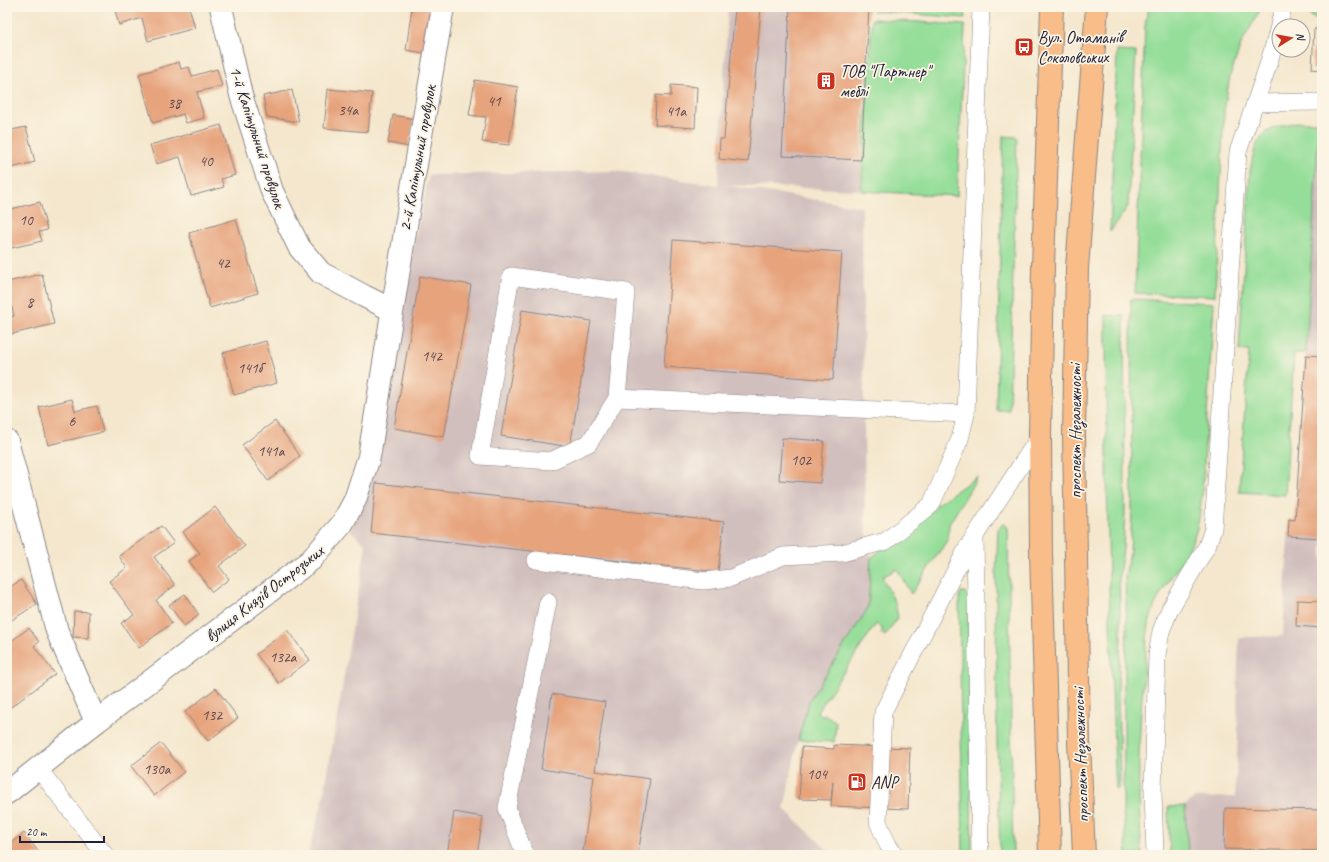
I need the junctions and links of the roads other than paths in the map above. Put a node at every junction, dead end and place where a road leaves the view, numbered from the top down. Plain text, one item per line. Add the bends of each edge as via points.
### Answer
1 (221, 7) edge
2 (443, 7) edge
3 (981, 7) edge
4 (1052, 7) edge
5 (1097, 7) edge
6 (1283, 7) edge
7 (1255, 102) junction
8 (1322, 102) edge
9 (392, 310) junction
10 (617, 398) junction
11 (966, 414) junction
12 (1040, 436) junction
13 (7, 441) edge
14 (975, 537) junction
15 (536, 560) dead end
16 (548, 602) dead end
17 (96, 722) junction
18 (38, 768) junction
19 (7, 793) edge
20 (105, 855) edge
21 (525, 855) edge
22 (895, 855) edge
23 (980, 855) edge
24 (1050, 855) edge
25 (1084, 855) edge
26 (1155, 855) edge

1 - 9 street, 1-й Капітульний провулок via 241,95 269,184 298,247 321,273
2 - 9 street, 2-й Капітульний провулок
3 - 11 lane
4 - 12 main road, проспект Незалежності
5 - 25 main road, проспект Незалежності via 1077,268 1074,434 1079,741
6 - 7 lane
7 - 8 lane
7 - 26 lane via 1238,152 1213,529 1207,546 1170,609 1161,631 1157,655 1153,791
9 - 17 street, вулиця Князів Острозьких via 369,457 355,500 342,524 310,560
10 - 10 lane via 626,292 511,276 480,456 551,462 589,443
10 - 11 lane
11 - 15 lane via 960,439 931,505 886,541 842,553 783,556 731,578 703,582
12 - 14 lane
12 - 24 main road, проспект Незалежності
13 - 17 street via 57,631
14 - 22 lane via 883,712 878,822
14 - 23 lane
16 - 21 lane via 507,808
17 - 18 street, вулиця Князів Острозьких
18 - 19 street, вулиця Князів Острозьких
18 - 20 lane

